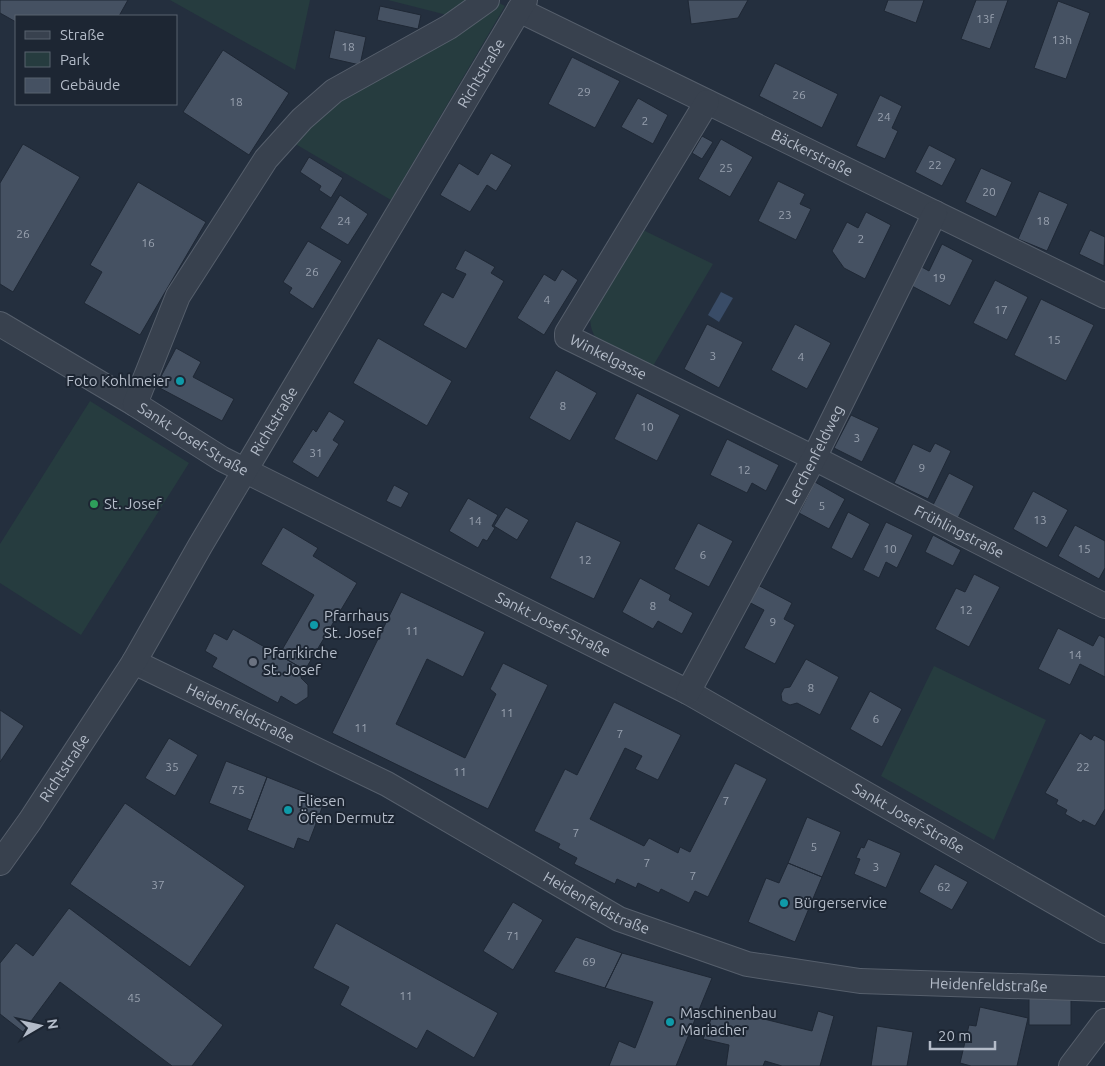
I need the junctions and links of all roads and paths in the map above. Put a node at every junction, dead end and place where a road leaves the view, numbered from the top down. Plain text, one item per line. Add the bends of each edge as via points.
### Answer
1 (487, 0) edge
2 (522, 5) edge
3 (707, 102) junction
4 (935, 213) junction
5 (1105, 296) edge
6 (0, 324) edge
7 (135, 404) junction
8 (814, 458) junction
9 (245, 472) junction
10 (1105, 606) edge
11 (134, 662) junction
12 (688, 692) junction
13 (0, 862) edge
14 (1105, 931) edge
15 (1105, 989) edge
16 (1105, 1021) edge
17 (1071, 1066) edge

1 - 7 street via 449,27 334,91 302,119 266,159 178,296
2 - 3 street, Bäckerstraße
2 - 9 street, Richtstraße
3 - 4 street, Bäckerstraße
3 - 8 street, Winkelgasse via 567,336
4 - 5 street, Bäckerstraße
4 - 8 street, Lerchenfeldweg
6 - 7 street, Sankt Josef-Straße
7 - 9 street, Sankt Josef-Straße
8 - 10 street, Frühlingstraße
8 - 12 street, Lerchenfeldweg
9 - 11 street, Richtstraße
9 - 12 street, Sankt Josef-Straße
11 - 13 street, Richtstraße
11 - 15 street, Heidenfeldstraße via 387,784 619,919 747,964 860,981
12 - 14 street, Sankt Josef-Straße
16 - 17 street

